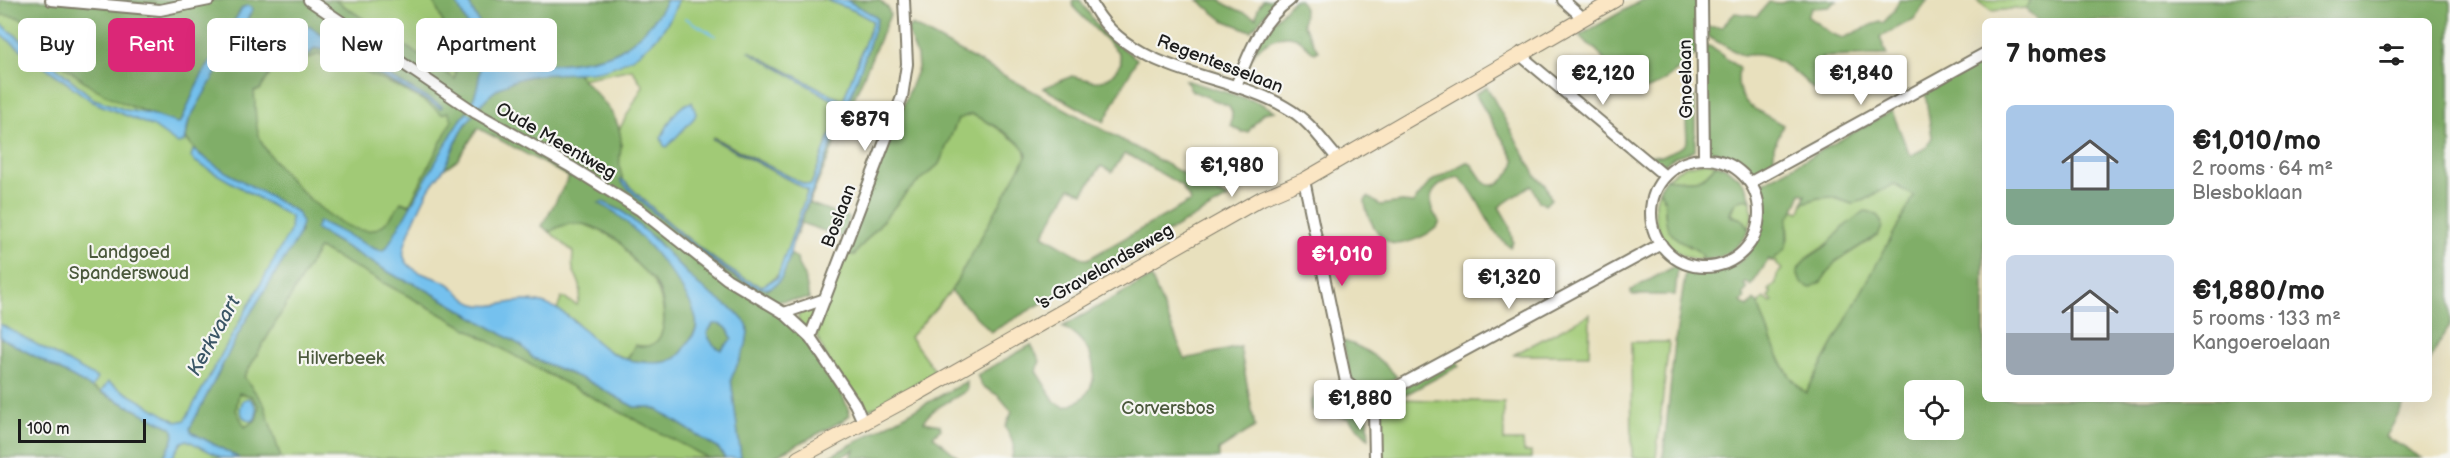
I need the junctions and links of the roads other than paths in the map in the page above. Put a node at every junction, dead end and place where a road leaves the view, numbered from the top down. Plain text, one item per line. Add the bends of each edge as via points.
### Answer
1 (51, 0) edge
2 (209, 0) edge
3 (309, 0) edge
4 (1090, 0) edge
5 (1290, 0) edge
6 (1563, 0) edge
7 (1616, 0) edge
8 (1702, 0) edge
9 (901, 1) edge
10 (1582, 18) junction
11 (1522, 52) junction
12 (1982, 55) edge
13 (1236, 86) junction
14 (1704, 158) junction
15 (1339, 160) junction
16 (1665, 176) junction
17 (1304, 180) junction
18 (1751, 182) junction
19 (1661, 244) junction
20 (825, 298) junction
21 (784, 313) junction
22 (810, 337) junction
23 (1371, 401) junction
24 (864, 424) junction
25 (798, 458) edge
26 (1375, 458) edge

1 - 2 street via 160,10
3 - 21 street, Oude Meentweg via 476,113 640,210 727,279
4 - 13 street, Regentesselaan via 1115,34 1141,52
5 - 13 street via 1276,10 1254,41
6 - 10 street
7 - 10 street, 's-Gravelandseweg
8 - 14 street, Gnoelaan
9 - 20 street, Boslaan via 907,64 902,97
10 - 11 street, 's-Gravelandseweg
11 - 15 street, 's-Gravelandseweg
11 - 16 street
12 - 18 street
13 - 15 street, Regentesselaan via 1295,113
14 - 16 street via 1683,164
14 - 18 street via 1731,164
15 - 17 street, 's-Gravelandseweg
16 - 19 street via 1655,192 1651,210 1653,228
17 - 23 street via 1347,382
17 - 24 street, 's-Gravelandseweg via 1262,198
18 - 19 street via 1758,196 1758,226 1753,240 1731,261 1716,267 1686,264
19 - 23 street
20 - 21 street
20 - 22 street, Boslaan
21 - 22 street, Oude Meentweg
22 - 24 street, Oude Meentweg
23 - 26 street
24 - 25 street, 's-Gravelandseweg

